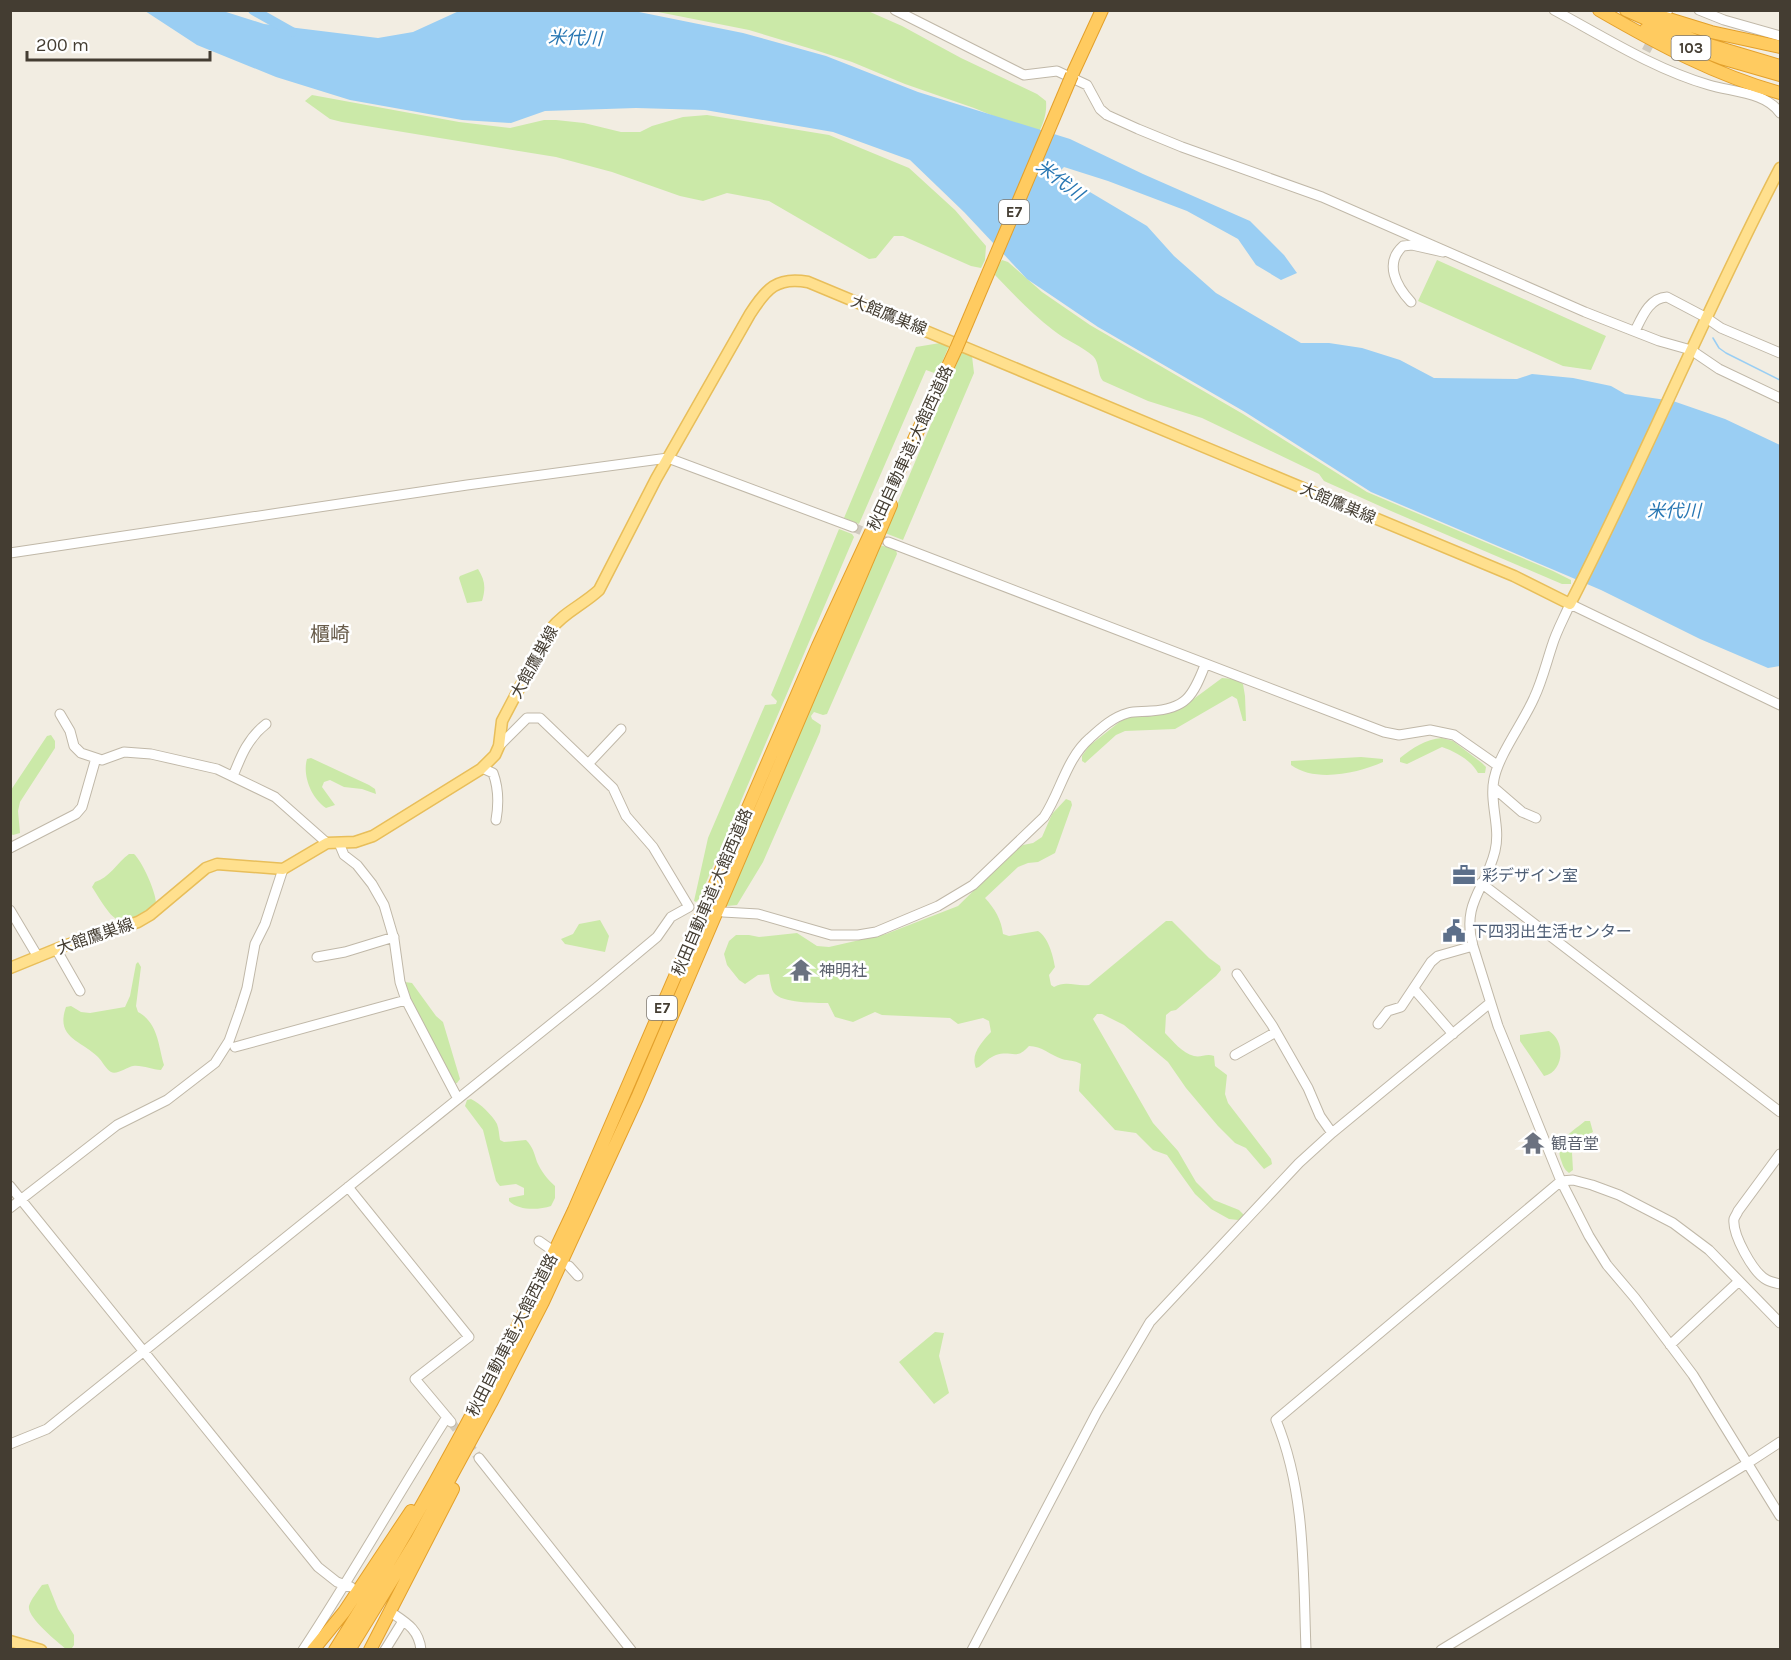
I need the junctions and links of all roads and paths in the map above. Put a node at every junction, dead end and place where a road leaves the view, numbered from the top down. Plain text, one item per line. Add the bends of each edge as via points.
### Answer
1 (895, 10) edge
2 (1102, 10) edge
3 (1554, 10) edge
4 (1599, 10) edge
5 (1606, 10) edge
6 (1626, 10) edge
7 (1642, 10) edge
8 (1699, 10) edge
9 (1780, 36) edge
10 (1780, 47) edge
11 (1780, 66) edge
12 (1780, 75) edge
13 (1780, 93) edge
14 (1780, 113) edge
15 (1780, 168) edge
16 (1455, 254) junction
17 (1411, 302) dead end
18 (1705, 317) junction
19 (1635, 331) junction
20 (956, 349) junction
21 (1691, 350) junction
22 (1780, 353) edge
23 (1780, 398) edge
24 (668, 458) junction
25 (853, 527) tunnel mouth
26 (888, 542) tunnel mouth
27 (10, 553) edge
28 (1572, 599) junction
29 (1205, 665) junction
30 (1780, 705) edge
31 (60, 714) dead end
32 (266, 724) dead end
33 (621, 729) dead end
34 (499, 746) junction
35 (96, 758) junction
36 (588, 764) junction
37 (1497, 765) junction
38 (482, 768) junction
39 (233, 776) junction
40 (1493, 787) junction
41 (1536, 818) dead end
42 (496, 819) dead end
43 (327, 843) junction
44 (339, 843) junction
45 (10, 848) edge
46 (283, 869) junction
47 (1481, 882) junction
48 (10, 910) edge
49 (723, 912) dead end
50 (394, 937) junction
51 (1473, 946) junction
52 (56, 949) junction
53 (38, 957) junction
54 (317, 957) dead end
55 (10, 968) edge
56 (1237, 974) dead end
57 (1414, 989) junction
58 (80, 991) dead end
59 (406, 1000) junction
60 (1490, 1003) junction
61 (1378, 1024) dead end
62 (1276, 1032) junction
63 (1453, 1034) junction
64 (235, 1047) dead end
65 (1235, 1055) dead end
66 (458, 1099) junction
67 (1780, 1112) edge
68 (1332, 1132) junction
69 (1780, 1154) edge
70 (1561, 1181) junction
71 (10, 1186) edge
72 (348, 1186) junction
73 (21, 1199) junction
74 (10, 1208) edge
75 (539, 1241) dead end
76 (549, 1248) dead end
77 (568, 1266) dead end
78 (578, 1276) dead end
79 (1738, 1281) junction
80 (1780, 1284) edge
81 (1780, 1323) edge
82 (510, 1343) junction
83 (1670, 1345) junction
84 (144, 1351) junction
85 (491, 1403) junction
86 (1780, 1442) edge
87 (10, 1444) edge
88 (479, 1458) tunnel mouth
89 (1749, 1463) junction
90 (1780, 1516) edge
91 (347, 1586) junction
92 (392, 1613) dead end
93 (403, 1621) junction
94 (10, 1641) edge
95 (41, 1650) edge
96 (303, 1650) edge
97 (313, 1650) edge
98 (335, 1650) edge
99 (349, 1650) edge
100 (370, 1650) edge
101 (385, 1650) edge
102 (421, 1650) edge
103 (631, 1650) edge
104 (972, 1650) edge
105 (1306, 1650) edge
106 (1441, 1650) edge

1 - 16 street via 1024,75 1057,71 1087,85 1100,109 1138,129 1322,197
2 - 20 highway, 秋田自動車道;大館西道路 / E7, bridge
3 - 14 street via 1679,75 1767,100
4 - 13 highway via 1697,63
5 - 12 highway, 103 via 1692,48
6 - 11 highway, 103 via 1696,41
7 - 10 highway
8 - 9 street
15 - 18 main road
16 - 17 street via 1412,245 1400,248 1393,265 1394,279
16 - 19 street
18 - 19 street via 1661,297 1648,306
18 - 21 main road
18 - 22 street
19 - 21 street
20 - 82 highway, 秋田自動車道;大館西道路 / E7 via 818,646 574,1210
20 - 85 highway, 秋田自動車道;大館西道路 / E7 via 632,1108 543,1302
21 - 23 street via 1719,369
21 - 28 main road
24 - 25 street
24 - 27 street
24 - 28 main road, 大館鷹巣線 via 759,299 768,289 791,279 808,282
24 - 34 main road, 大館鷹巣線 via 599,590 559,618 550,630 502,721
26 - 29 street
28 - 30 street
28 - 37 street via 1552,644 1540,685
29 - 37 street via 1384,732 1399,735 1430,730 1454,735
29 - 49 street via 1192,694 1181,705 1168,710 1130,712 1111,720 1088,739 1075,755 1044,817 973,885 945,902 895,925 858,935 831,935 769,916
31 - 35 street via 74,746
32 - 39 street via 244,748
33 - 36 street
34 - 36 street via 527,718 540,718
34 - 38 main road, 大館鷹巣線
35 - 39 street via 102,760 124,752 151,754
35 - 45 street via 82,807 76,814
36 - 66 street via 613,788 626,816 653,847 689,908 671,917 657,937
37 - 40 street
38 - 42 street via 493,773 495,780 499,805
38 - 44 main road, 大館鷹巣線 via 373,836
39 - 43 street via 275,797
40 - 41 street via 1522,812
40 - 47 street via 1497,842
43 - 44 main road, 大館鷹巣線
43 - 46 main road
44 - 50 street via 344,855 357,865 380,898
46 - 52 main road, 大館鷹巣線 via 217,864 206,868 138,922
46 - 73 street via 255,944 240,1011 229,1041 215,1063 167,1100 117,1125
47 - 51 street via 1469,918
47 - 67 street
48 - 53 street
50 - 54 street
50 - 59 street
51 - 57 street via 1438,956
51 - 60 street
52 - 53 main road, 大館鷹巣線
52 - 58 street
53 - 55 main road, 大館鷹巣線
56 - 62 street
57 - 61 street via 1401,1007 1388,1011
57 - 63 street
59 - 64 street
59 - 66 street
60 - 63 street
60 - 70 street
62 - 65 street
62 - 68 street
63 - 68 street
66 - 72 street
68 - 104 street via 1150,1322 1097,1412
69 - 80 street via 1734,1220 1745,1254 1759,1274
70 - 79 street via 1573,1180 1619,1195 1672,1223 1709,1250
70 - 83 street via 1607,1265
70 - 105 street via 1276,1420 1299,1499
71 - 73 street
72 - 84 street
72 - 91 street via 469,1337 415,1379 449,1419
73 - 74 street
73 - 84 street
75 - 76 street
77 - 78 street
79 - 81 street
79 - 83 street
82 - 97 highway via 389,1545
82 - 98 highway, 秋田自動車道;大館西道路 / E7 via 405,1536
83 - 89 street
84 - 87 street via 47,1428
84 - 91 street via 318,1567
85 - 99 highway, 秋田自動車道;大館西道路 / E7 via 416,1541
85 - 100 highway via 468,1461
86 - 89 street
88 - 103 street
89 - 90 street
89 - 106 street
91 - 96 street
92 - 93 street
93 - 101 street
93 - 102 street via 417,1633
94 - 95 main road

